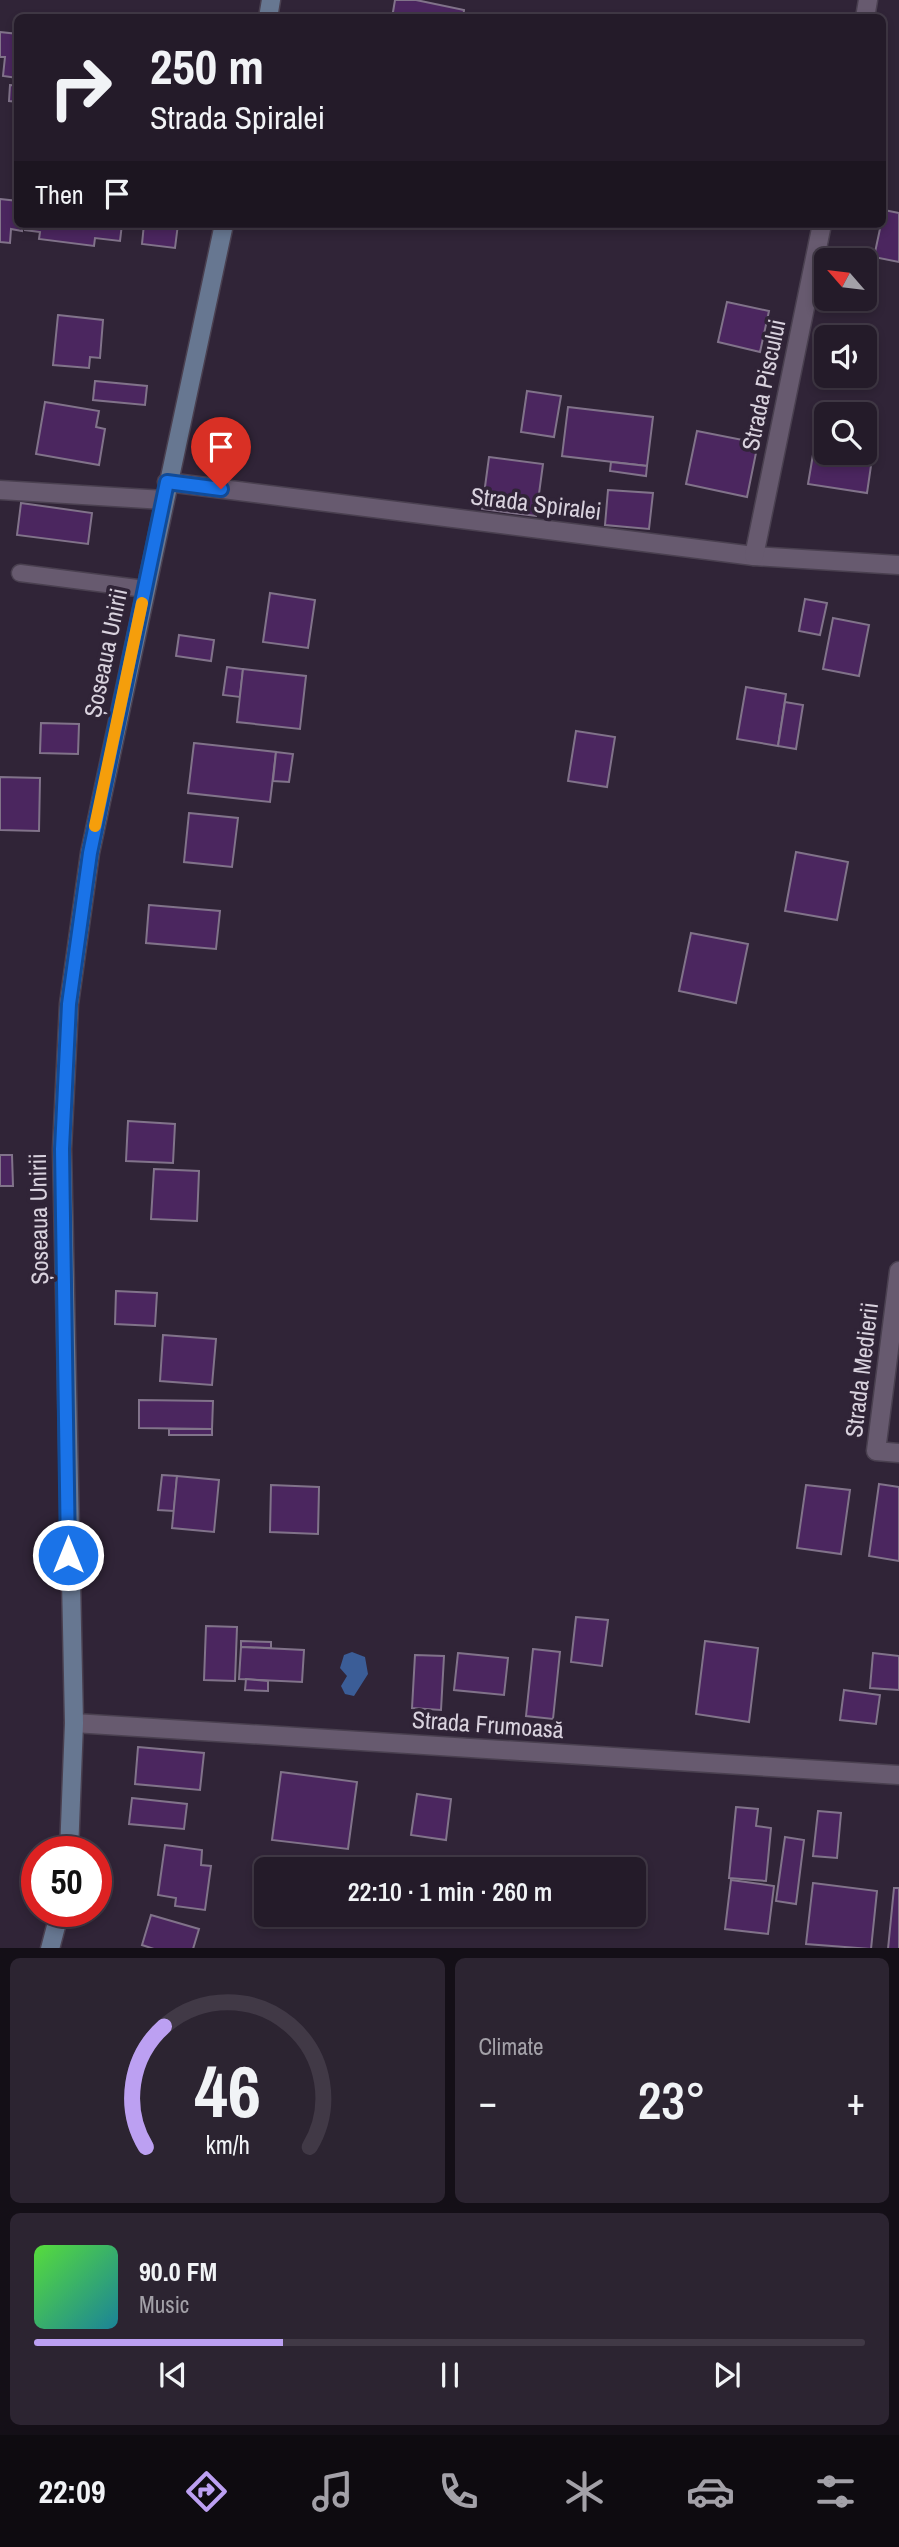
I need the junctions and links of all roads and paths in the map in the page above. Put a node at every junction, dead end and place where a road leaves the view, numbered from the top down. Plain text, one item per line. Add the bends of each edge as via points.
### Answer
1 (223, 228) edge
2 (821, 228) edge
3 (0, 490) edge
4 (166, 491) junction
5 (754, 556) junction
6 (899, 565) edge
7 (19, 573) dead end
8 (145, 589) junction
9 (899, 1272) edge
10 (899, 1453) edge
11 (74, 1723) junction
12 (899, 1775) edge
13 (70, 1836) edge
14 (56, 1927) edge
15 (50, 1948) edge

1 - 4 main road, Șoseaua Unirii
2 - 5 street, Strada Piscului
3 - 4 street, Strada Spiralei
4 - 5 street, Strada Spiralei
4 - 8 main road, Șoseaua Unirii
5 - 6 street, Strada Spiralei
7 - 8 lane
8 - 11 main road, Șoseaua Unirii via 90,853 65,1070 62,1149
9 - 10 street, Strada Medierii via 876,1451
11 - 12 street, Strada Frumoasă
11 - 13 main road, Șoseaua Unirii
14 - 15 main road

